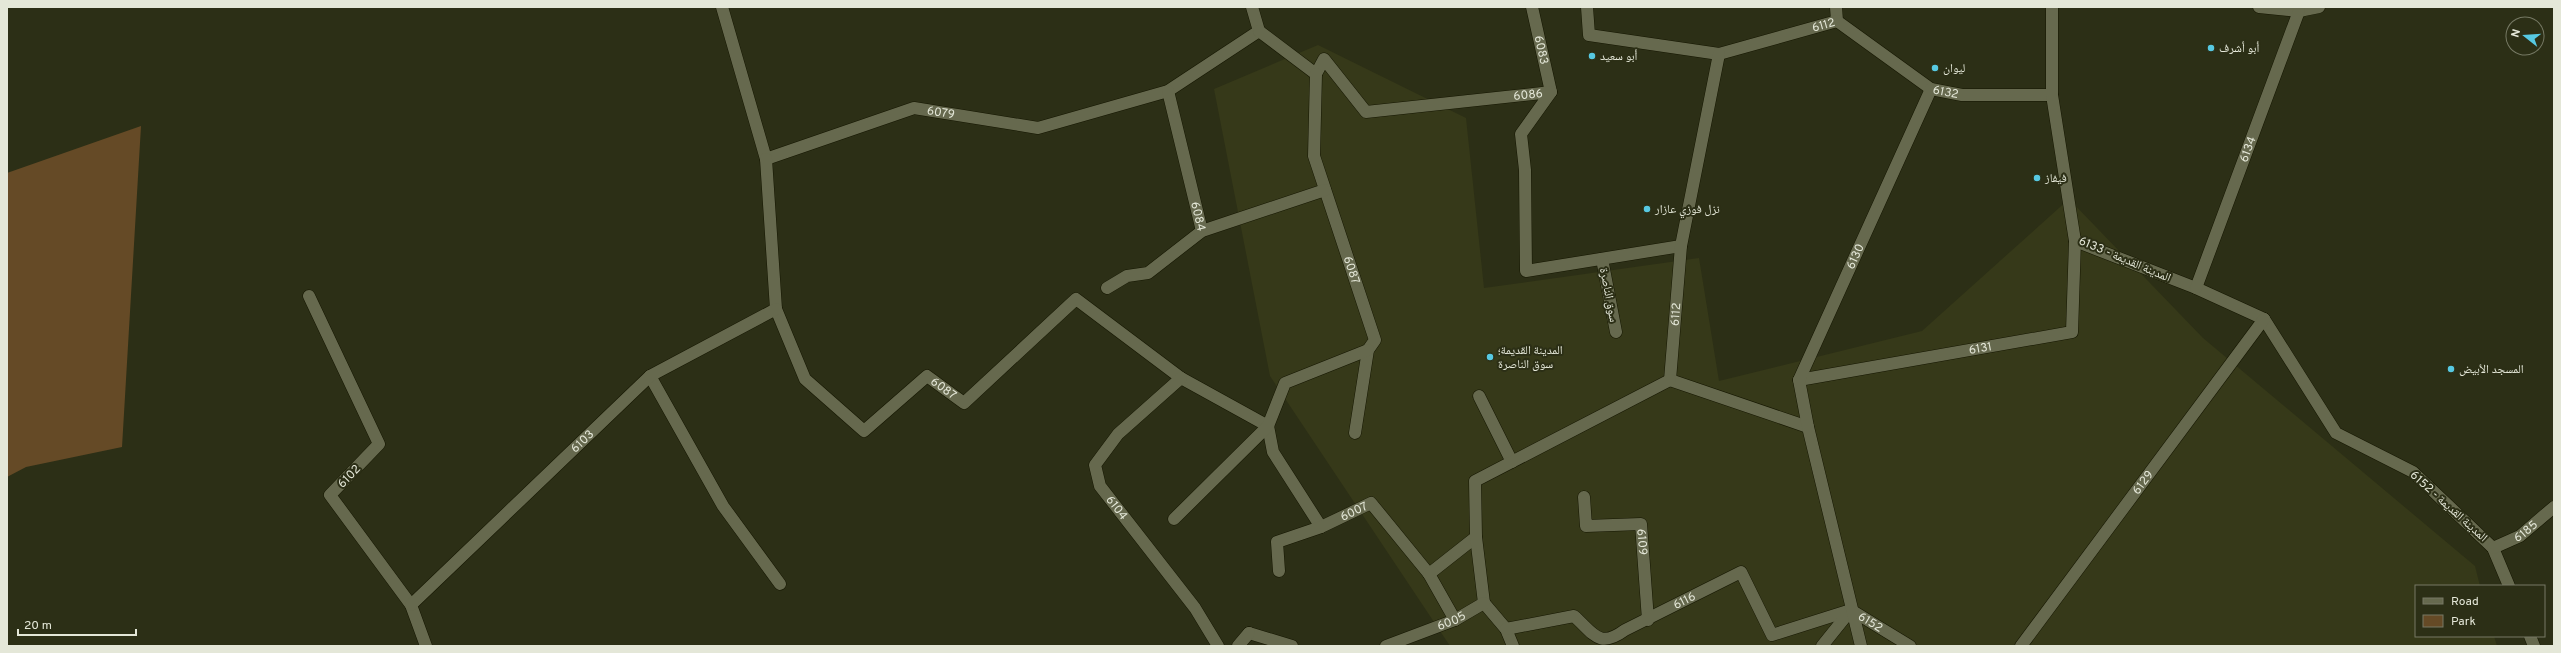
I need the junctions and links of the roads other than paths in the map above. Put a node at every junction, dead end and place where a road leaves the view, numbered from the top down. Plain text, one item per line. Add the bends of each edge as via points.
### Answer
1 (722, 7) edge
2 (1252, 7) edge
3 (1532, 7) edge
4 (1588, 7) edge
5 (1836, 7) edge
6 (2052, 7) edge
7 (2259, 7) edge
8 (2319, 7) edge
9 (2299, 11) junction
10 (1837, 21) junction
11 (1258, 31) junction
12 (1719, 54) junction
13 (1316, 74) junction
14 (1931, 89) junction
15 (1168, 90) junction
16 (1550, 92) junction
17 (2052, 95) junction
18 (766, 159) junction
19 (1324, 190) junction
20 (1202, 231) junction
21 (2076, 241) junction
22 (1681, 246) junction
23 (1602, 259) junction
24 (1107, 288) dead end
25 (2196, 288) junction
26 (309, 296) dead end
27 (776, 309) junction
28 (2264, 319) junction
29 (1616, 332) dead end
30 (1368, 350) junction
31 (650, 376) junction
32 (1181, 378) junction
33 (1670, 380) junction
34 (1799, 380) junction
35 (1480, 396) dead end
36 (1268, 426) junction
37 (1808, 427) junction
38 (1355, 433) dead end
39 (1512, 462) junction
40 (1584, 497) dead end
41 (2554, 507) edge
42 (1174, 519) dead end
43 (1321, 527) junction
44 (1476, 537) junction
45 (2493, 548) junction
46 (1279, 571) dead end
47 (1429, 574) junction
48 (780, 584) dead end
49 (2509, 585) edge
50 (1484, 603) junction
51 (411, 605) junction
52 (1852, 610) junction
53 (1455, 620) junction
54 (1648, 620) junction
55 (1506, 629) junction
56 (1249, 633) junction
57 (426, 646) edge
58 (1218, 646) edge
59 (1238, 646) edge
60 (1251, 646) edge
61 (1292, 646) edge
62 (1386, 646) edge
63 (1514, 646) edge
64 (1822, 646) edge
65 (1861, 646) edge
66 (1910, 646) edge
67 (2022, 646) edge

1 - 18 street
2 - 11 street
3 - 16 street, 6083
4 - 12 street via 1589,35
5 - 10 street, 6112
6 - 17 street, المدينة القديمة - 6133
7 - 9 street
8 - 9 street
9 - 25 street, 6134
10 - 12 street, 6112
10 - 14 street, 6132
11 - 13 street
11 - 15 street, 6079
12 - 22 street, 6112
13 - 16 street, 6086 via 1324,59 1366,112
13 - 19 street, 6087 via 1314,156
14 - 17 street, 6132 via 1962,95
14 - 34 street, 6130
15 - 18 street, 6079 via 1038,128 914,108
15 - 20 street, 6084
16 - 23 street, 6086 via 1521,134 1525,170 1526,272
17 - 21 street, المدينة القديمة - 6133
18 - 27 street, 6087
19 - 20 street
19 - 30 street, 6087 via 1374,340
20 - 24 street, 6084 via 1148,273 1127,276
21 - 25 street, المدينة القديمة - 6133
21 - 34 street, 6131 via 2072,332
22 - 23 street, 6086
22 - 33 street, 6112
23 - 29 street, سوق الناصرة
25 - 28 street, المدينة القديمة - 6133
26 - 51 street, 6102 via 379,444 330,496
27 - 31 street, 6103
27 - 32 street, 6087 via 805,379 864,431 927,376 964,403 1076,298
28 - 45 street, المدينة القديمة - 6152 via 2336,433 2413,472
28 - 67 street, 6129
30 - 36 street via 1285,383
30 - 38 street, 6087
31 - 48 street via 723,506
31 - 51 street, 6103
32 - 36 street, 6087
32 - 58 street, 6104 via 1118,434 1095,465 1100,486 1195,608
33 - 37 street
33 - 39 street
34 - 37 street
35 - 39 street
36 - 42 street
36 - 43 street via 1273,452
37 - 52 street
39 - 44 street via 1475,481
40 - 54 street, 6109 via 1586,526 1641,524
41 - 45 street, 6185 via 2520,536
43 - 46 street, 6007 via 1277,542
43 - 47 street, 6007 via 1371,503
44 - 47 street
44 - 50 street
45 - 49 street, المدينة القديمة - 6152
47 - 53 street, 6007
50 - 53 street, 6005
50 - 55 street
51 - 57 street, 6102
52 - 54 street, 6116 via 1772,635 1741,572
52 - 64 street
52 - 65 street
52 - 66 street, 6152
53 - 62 street, 6005
54 - 55 street, 6116 via 1606,641 1600,640 1574,616
55 - 63 street
56 - 59 street
56 - 60 street
56 - 61 street

